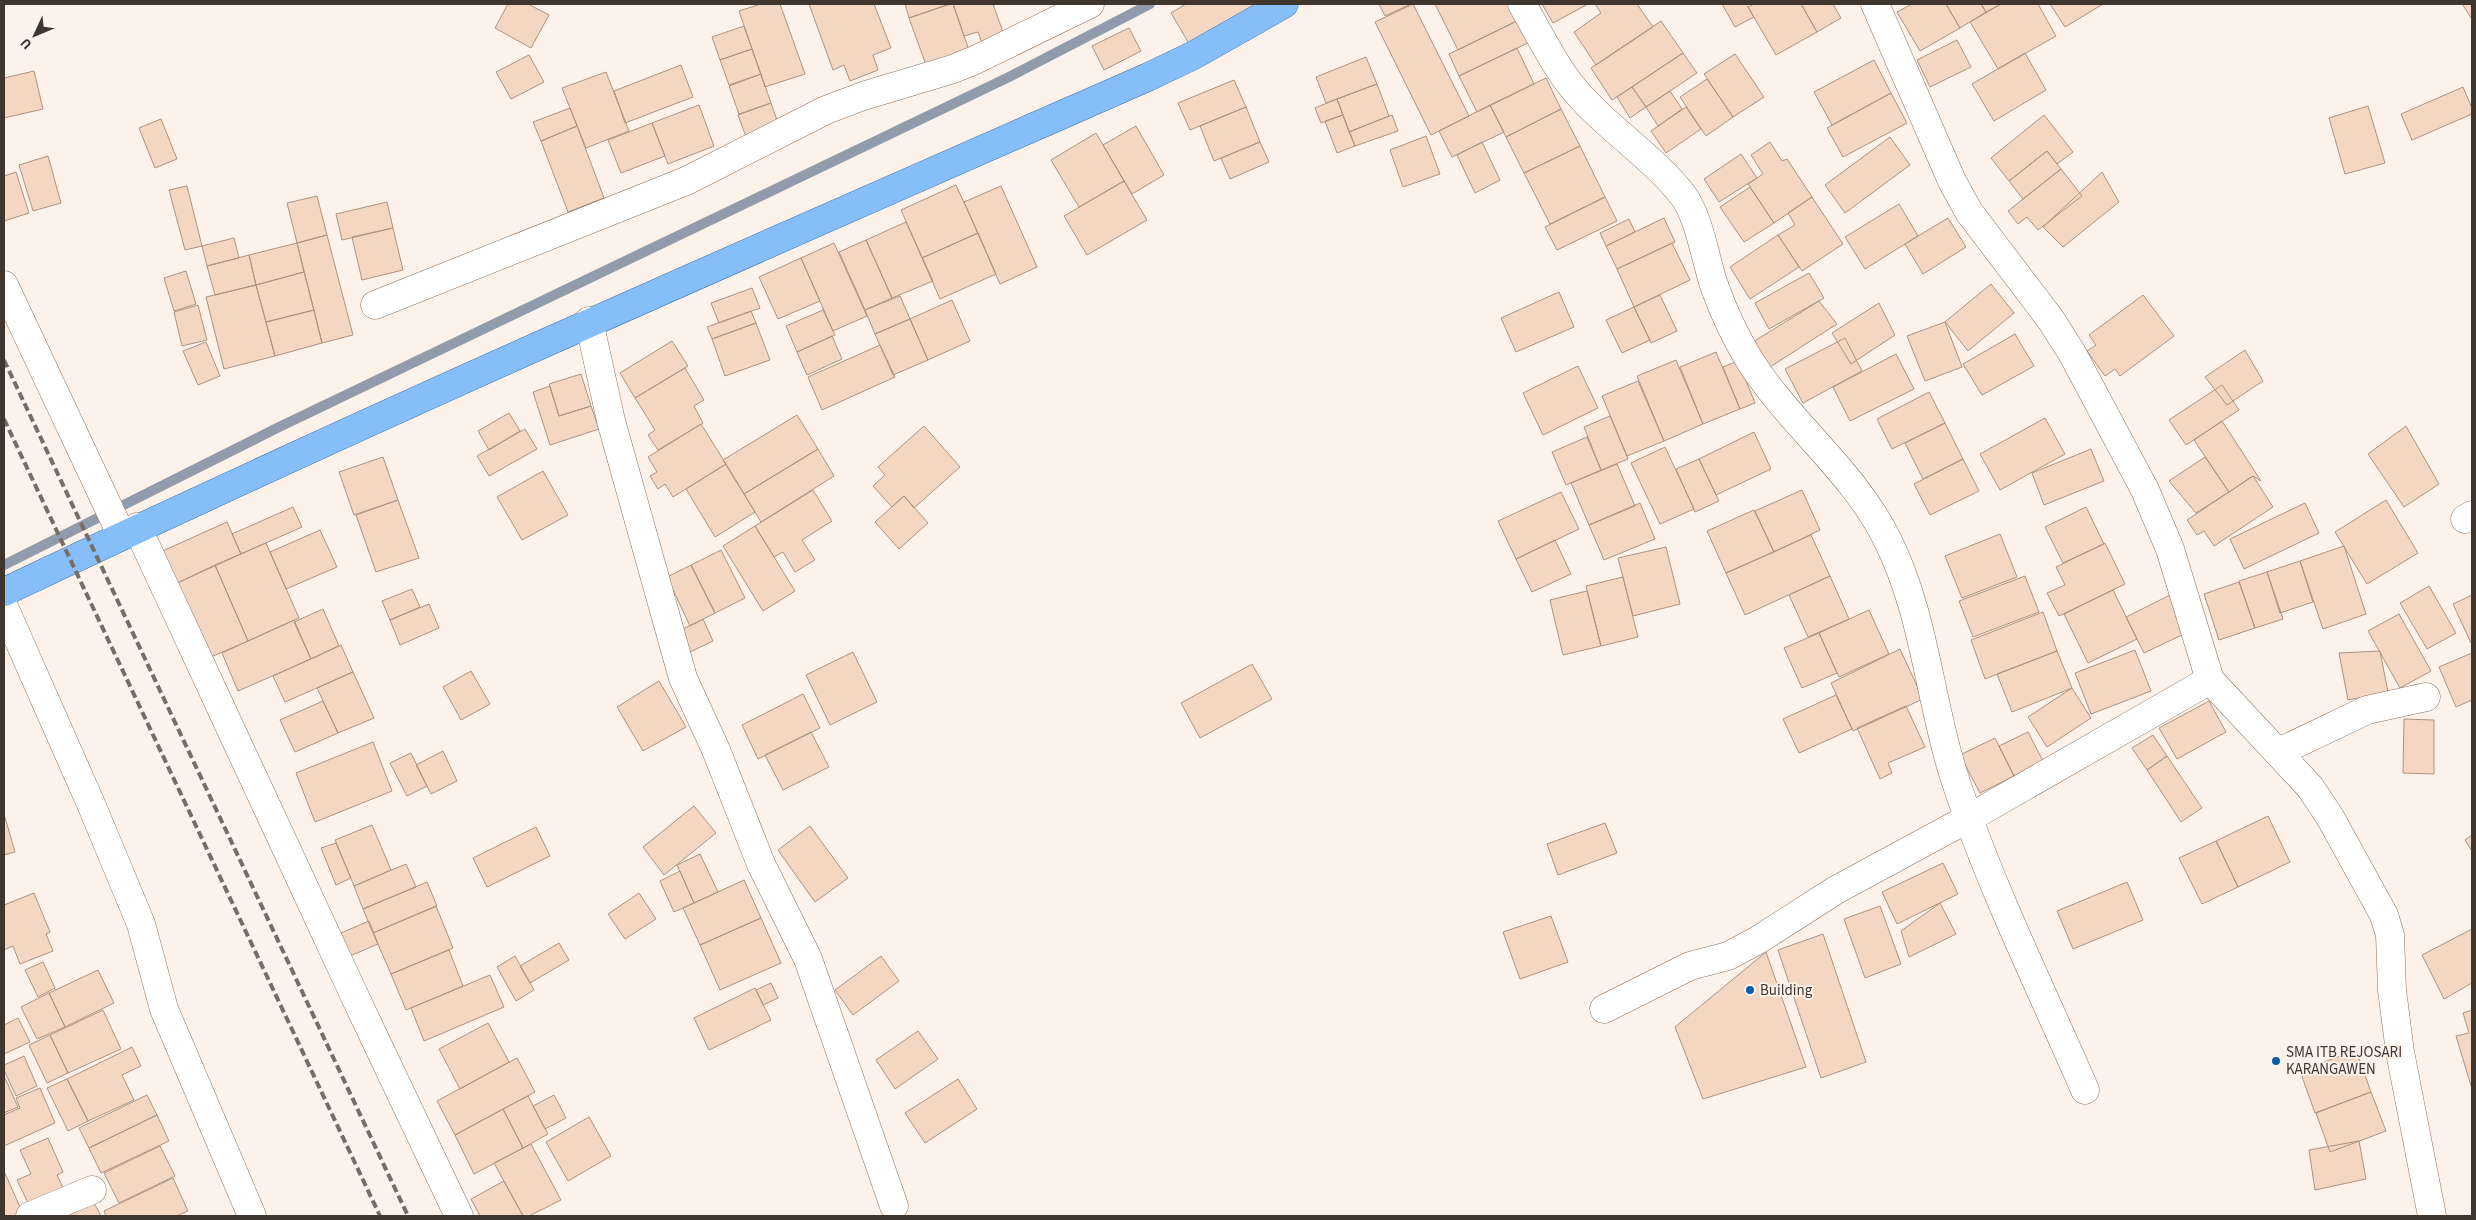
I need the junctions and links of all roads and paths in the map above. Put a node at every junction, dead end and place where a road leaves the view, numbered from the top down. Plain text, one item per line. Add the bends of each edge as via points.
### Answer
1 (1090, 4) edge
2 (1284, 4) edge
3 (1522, 4) edge
4 (1875, 4) edge
5 (4, 285) edge
6 (375, 305) dead end
7 (589, 321) junction
8 (124, 526) junction
9 (4, 592) edge
10 (4, 606) edge
11 (2210, 680) junction
12 (2426, 697) dead end
13 (2279, 752) junction
14 (1969, 818) junction
15 (1604, 1009) dead end
16 (2086, 1090) dead end
17 (92, 1190) dead end
18 (894, 1206) dead end
19 (30, 1216) edge
20 (252, 1216) edge
21 (459, 1216) edge
22 (2432, 1216) edge

1 - 6 street via 975,60 826,110 686,181
2 - 7 main road via 1148,77
3 - 14 street via 1571,86 1682,194 1694,218 1728,321 1751,362 1876,518 1896,556 1950,764
4 - 11 street via 1952,181 1969,212 2051,320 2072,353 2145,490 2170,549
5 - 8 street via 99,485
7 - 8 main road
7 - 18 street via 611,421 683,678 716,750 761,864 808,959
8 - 9 main road
8 - 21 street
10 - 20 street via 141,924 164,1009
11 - 13 street
11 - 14 street
12 - 13 street via 2367,710
13 - 22 street via 2310,787 2330,817 2388,925 2400,1052
14 - 15 street via 1836,890 1728,956 1690,966
14 - 16 street
17 - 19 street

